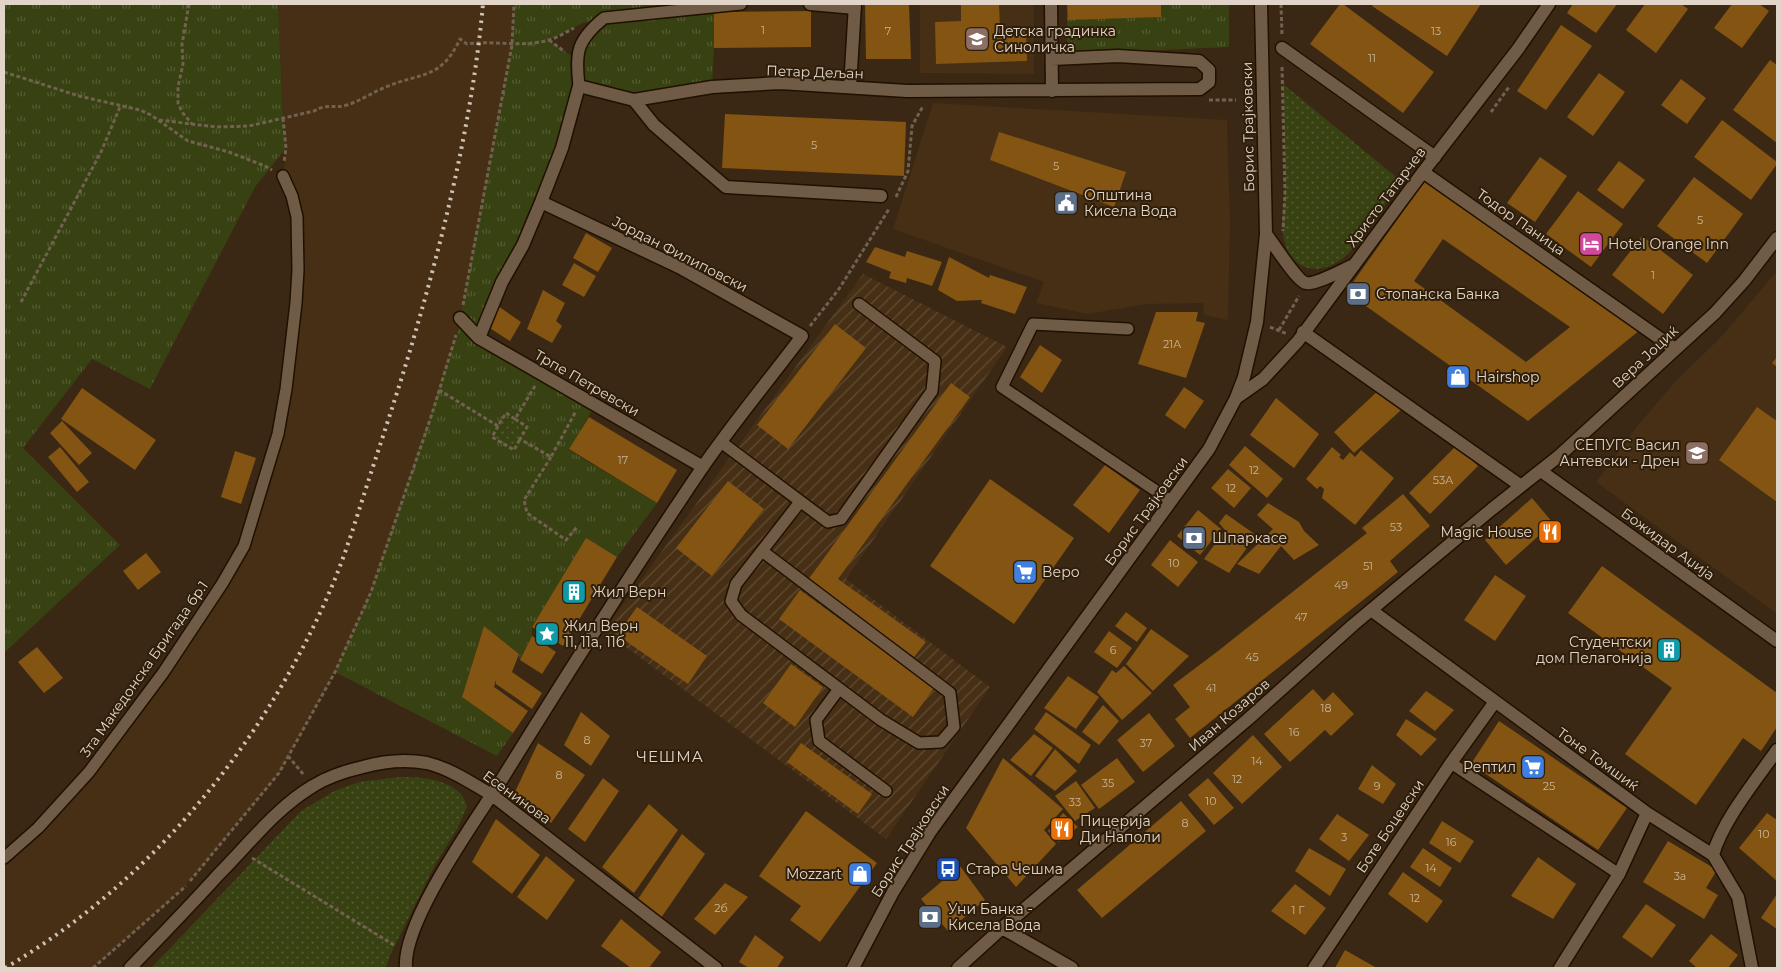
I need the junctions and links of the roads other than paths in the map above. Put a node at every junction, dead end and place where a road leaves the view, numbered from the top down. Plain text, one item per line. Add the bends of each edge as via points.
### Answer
1 (741, 4) edge
2 (810, 4) edge
3 (1051, 4) edge
4 (1260, 4) edge
5 (1549, 4) edge
6 (855, 6) edge
7 (1282, 48) road end
8 (1052, 59) junction
9 (579, 86) junction
10 (850, 88) junction
11 (1052, 91) junction
12 (634, 100) junction
13 (1435, 156) junction
14 (1423, 172) junction
15 (283, 176) road end
16 (881, 196) dead end
17 (541, 202) junction
18 (1266, 234) junction
19 (1777, 238) edge
20 (1354, 265) junction
21 (859, 304) dead end
22 (460, 318) road end
23 (1128, 329) dead end
24 (1303, 332) junction
25 (479, 338) junction
26 (1675, 349) junction
27 (1236, 398) junction
28 (721, 442) junction
29 (703, 468) junction
30 (1541, 471) junction
31 (1521, 486) junction
32 (1171, 501) junction
33 (800, 502) junction
34 (762, 551) junction
35 (1371, 610) junction
36 (1777, 641) edge
37 (839, 689) junction
38 (1494, 703) junction
39 (1777, 750) edge
40 (1450, 763) junction
41 (886, 791) dead end
42 (492, 795) junction
43 (1647, 813) junction
44 (1714, 855) junction
45 (4, 858) edge
46 (1619, 874) junction
47 (1002, 928) junction
48 (130, 968) edge
49 (406, 968) edge
50 (716, 968) edge
51 (853, 968) edge
52 (958, 968) edge
53 (1072, 968) edge
54 (1314, 968) edge
55 (1560, 968) edge
56 (1752, 968) edge

1 - 9 lane via 604,18 582,41 577,60
2 - 6 street
3 - 8 street
4 - 18 street, Борис Трајковски
5 - 13 street, Христо Татарчев
6 - 10 street
7 - 13 street
8 - 11 street
8 - 11 street, Петар Дељан via 1118,56 1199,61 1209,70 1209,82 1200,89
9 - 12 street, Петар Дељан
9 - 17 street via 562,148
10 - 11 street, Петар Дељан
10 - 12 street, Петар Дељан via 780,83 712,86
12 - 16 street via 654,125 726,187
13 - 14 street, Христо Татарчев
14 - 20 street, Христо Татарчев
14 - 26 street, Тодор Паница
15 - 45 lane, 3та Македонска Бригада бр.1 via 292,196 296,218 296,303 278,434 244,546 162,673 89,772 38,828
17 - 25 street
17 - 28 street, Јордан Филиповски via 679,268 802,336
18 - 20 street via 1298,278 1306,283
18 - 27 street, Борис Трајковски via 1257,322
19 - 26 street, Вера Јоциќ via 1715,313
20 - 24 street, Христо Татарчев
21 - 33 lane via 935,361 932,391 841,518 828,522
22 - 25 street, Трпе Петревски
23 - 32 lane via 1033,324 1002,387
24 - 27 street, Христо Татарчев via 1263,379
24 - 31 street
25 - 29 street, Трпе Петревски
26 - 30 street, Вера Јоциќ
27 - 32 street, Борис Трајковски via 1209,449
28 - 29 street
28 - 33 lane
29 - 42 street
30 - 31 street, Вера Јоциќ
30 - 36 street, Божидар Аџија
31 - 35 street, Иван Козаров
32 - 51 street, Борис Трајковски via 930,832 893,892
33 - 34 lane
34 - 37 lane via 736,584 731,601 741,615
34 - 37 lane via 950,693 954,727 942,742 919,744
35 - 38 street, Тоне Томшиќ
35 - 47 street, Иван Козаров
37 - 41 lane via 816,720 819,741
38 - 40 street, Боте Боцевски
38 - 43 street, Тоне Томшиќ
39 - 44 street via 1720,836
40 - 46 lane
40 - 54 street, Боте Боцевски
42 - 48 street, Есенинова via 449,771 418,762 374,764 341,773 313,786 272,820
42 - 49 street via 418,917
42 - 50 street, Есенинова
43 - 44 street, Тоне Томшиќ
43 - 46 street
44 - 56 street, Тоне Томшиќ via 1738,897
46 - 55 street
47 - 52 street, Иван Козаров
47 - 53 street

